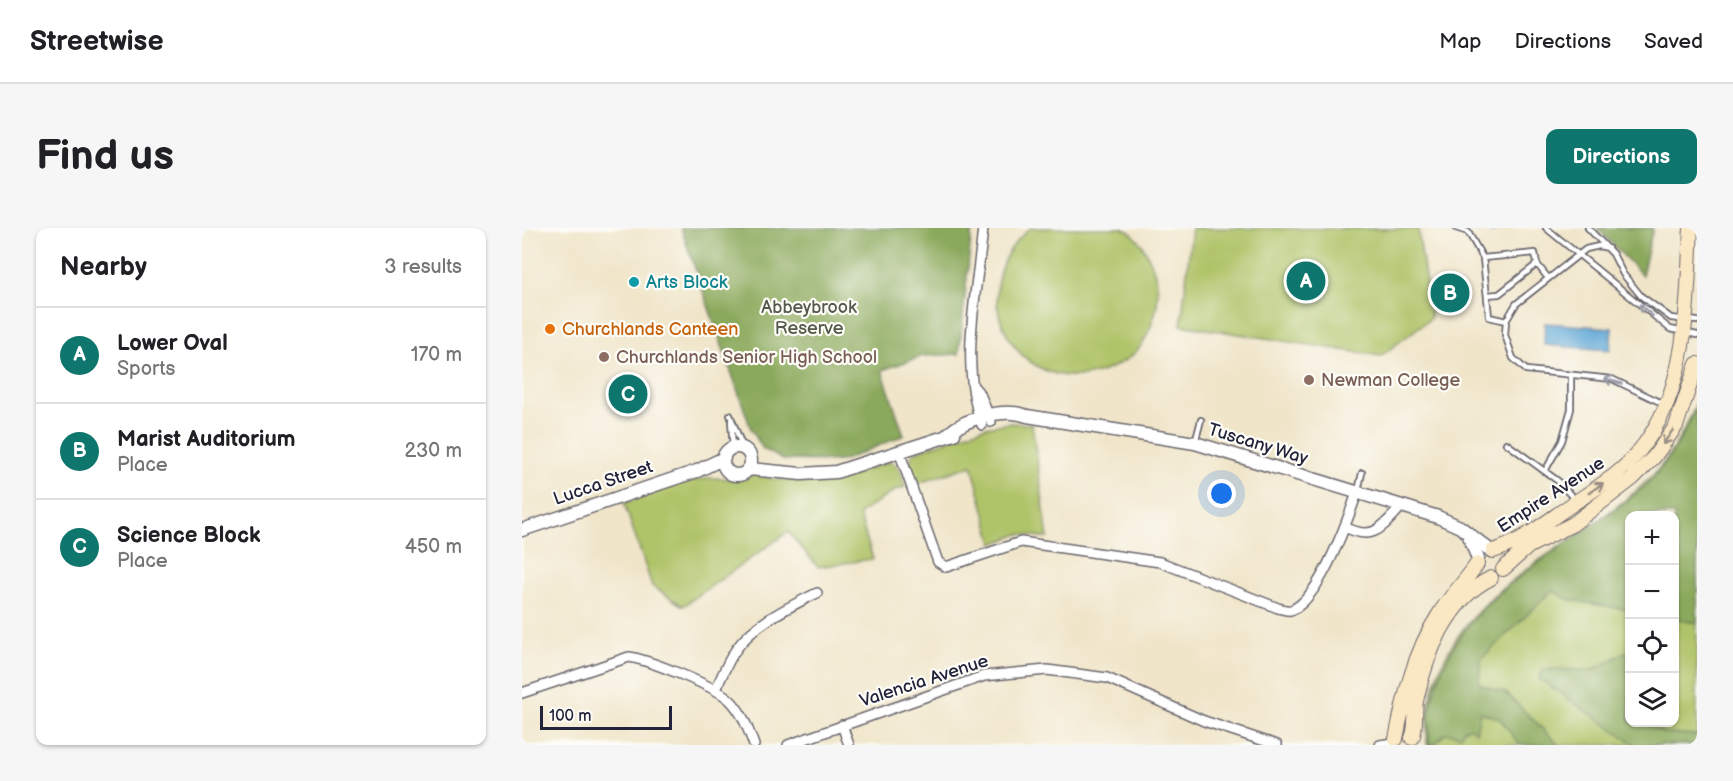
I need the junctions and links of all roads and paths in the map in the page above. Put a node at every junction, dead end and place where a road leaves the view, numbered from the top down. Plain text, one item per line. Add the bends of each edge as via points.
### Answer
1 (983, 228) edge
2 (1455, 228) edge
3 (1546, 228) edge
4 (1588, 228) edge
5 (1691, 228) edge
6 (1608, 248) junction
7 (1579, 256) junction
8 (1483, 258) junction
9 (1537, 264) junction
10 (1548, 278) junction
11 (1487, 295) junction
12 (1506, 321) junction
13 (1691, 327) edge
14 (1697, 364) edge
15 (1571, 375) junction
16 (1666, 405) junction
17 (985, 420) junction
18 (1201, 420) dead end
19 (1195, 443) junction
20 (1506, 443) dead end
21 (742, 450) junction
22 (899, 451) junction
23 (724, 458) junction
24 (749, 469) junction
25 (697, 471) junction
26 (727, 471) junction
27 (782, 471) junction
28 (1545, 471) junction
29 (1362, 473) dead end
30 (1357, 493) junction
31 (1576, 502) junction
32 (1402, 506) junction
33 (1585, 514) junction
34 (1345, 527) junction
35 (522, 530) edge
36 (1469, 536) junction
37 (1492, 551) junction
38 (1478, 562) junction
39 (1503, 568) junction
40 (1491, 578) junction
41 (816, 593) dead end
42 (716, 689) junction
43 (522, 693) edge
44 (842, 725) junction
45 (1415, 742) edge
46 (1390, 743) edge
47 (754, 745) edge
48 (788, 745) edge
49 (849, 745) edge
50 (1276, 745) edge

1 - 17 street via 969,362 973,397
2 - 8 lane via 1468,232
3 - 7 lane
4 - 6 lane
5 - 13 main road, Empire Avenue
6 - 7 lane via 1592,246
6 - 13 lane via 1641,296
7 - 10 lane
13 -> 7 lane via 1663,324
8 - 9 lane via 1535,253
8 - 11 lane
9 - 10 lane
9 - 11 lane via 1499,294
10 - 12 lane via 1516,304
11 - 12 lane via 1489,317
12 - 15 lane via 1505,335 1513,358 1526,370
13 - 16 main road, Empire Avenue
14 -> 33 main road, Empire Avenue via 1676,426 1654,457
16 -> 15 lane via 1612,379
15 - 28 lane via 1571,409 1562,441
31 -> 16 main road, Empire Avenue via 1618,473 1644,443
17 - 19 street, Tuscany Way via 1017,412
17 - 22 street, Tuscany Way
18 - 19 lane
19 - 30 street, Tuscany Way
20 - 28 lane
21 - 21 lane via 731,417
21 - 23 street
21 - 24 street
21 - 27 street, Tuscany Way
22 - 27 street, Tuscany Way via 836,472
22 - 34 street via 938,562 946,567 1021,542 1160,562 1290,610 1301,604 1333,556
23 - 25 street, Lucca Street
23 - 26 street
24 - 26 street, Tuscany Way via 740,475
24 - 27 street, Tuscany Way
25 - 26 street, Lucca Street
25 - 35 street, Lucca Street
28 - 31 lane
29 - 30 lane
30 - 32 street, Tuscany Way
30 - 34 street
31 - 33 lane
31 - 37 main road, Empire Avenue via 1516,542
32 - 34 street via 1372,534 1361,536
32 - 36 street, Tuscany Way via 1453,524
33 - 39 main road, Empire Avenue via 1563,531 1529,546
36 - 37 street, Tuscany Way
36 - 38 street
37 - 38 main road via 1481,555
37 - 39 main road via 1502,557
38 - 40 main road via 1480,572
38 - 46 main road via 1426,636
39 - 40 main road
40 - 45 main road via 1466,595 1437,639 1418,691
41 - 42 street via 747,636 736,648
42 - 43 street via 646,659 629,657
42 - 47 street via 744,718
44 - 48 street, Valencia Avenue
44 - 49 street
44 - 50 street, Valencia Avenue via 984,676 1047,670 1107,678 1204,721
45 - 46 main road via 1404,736

